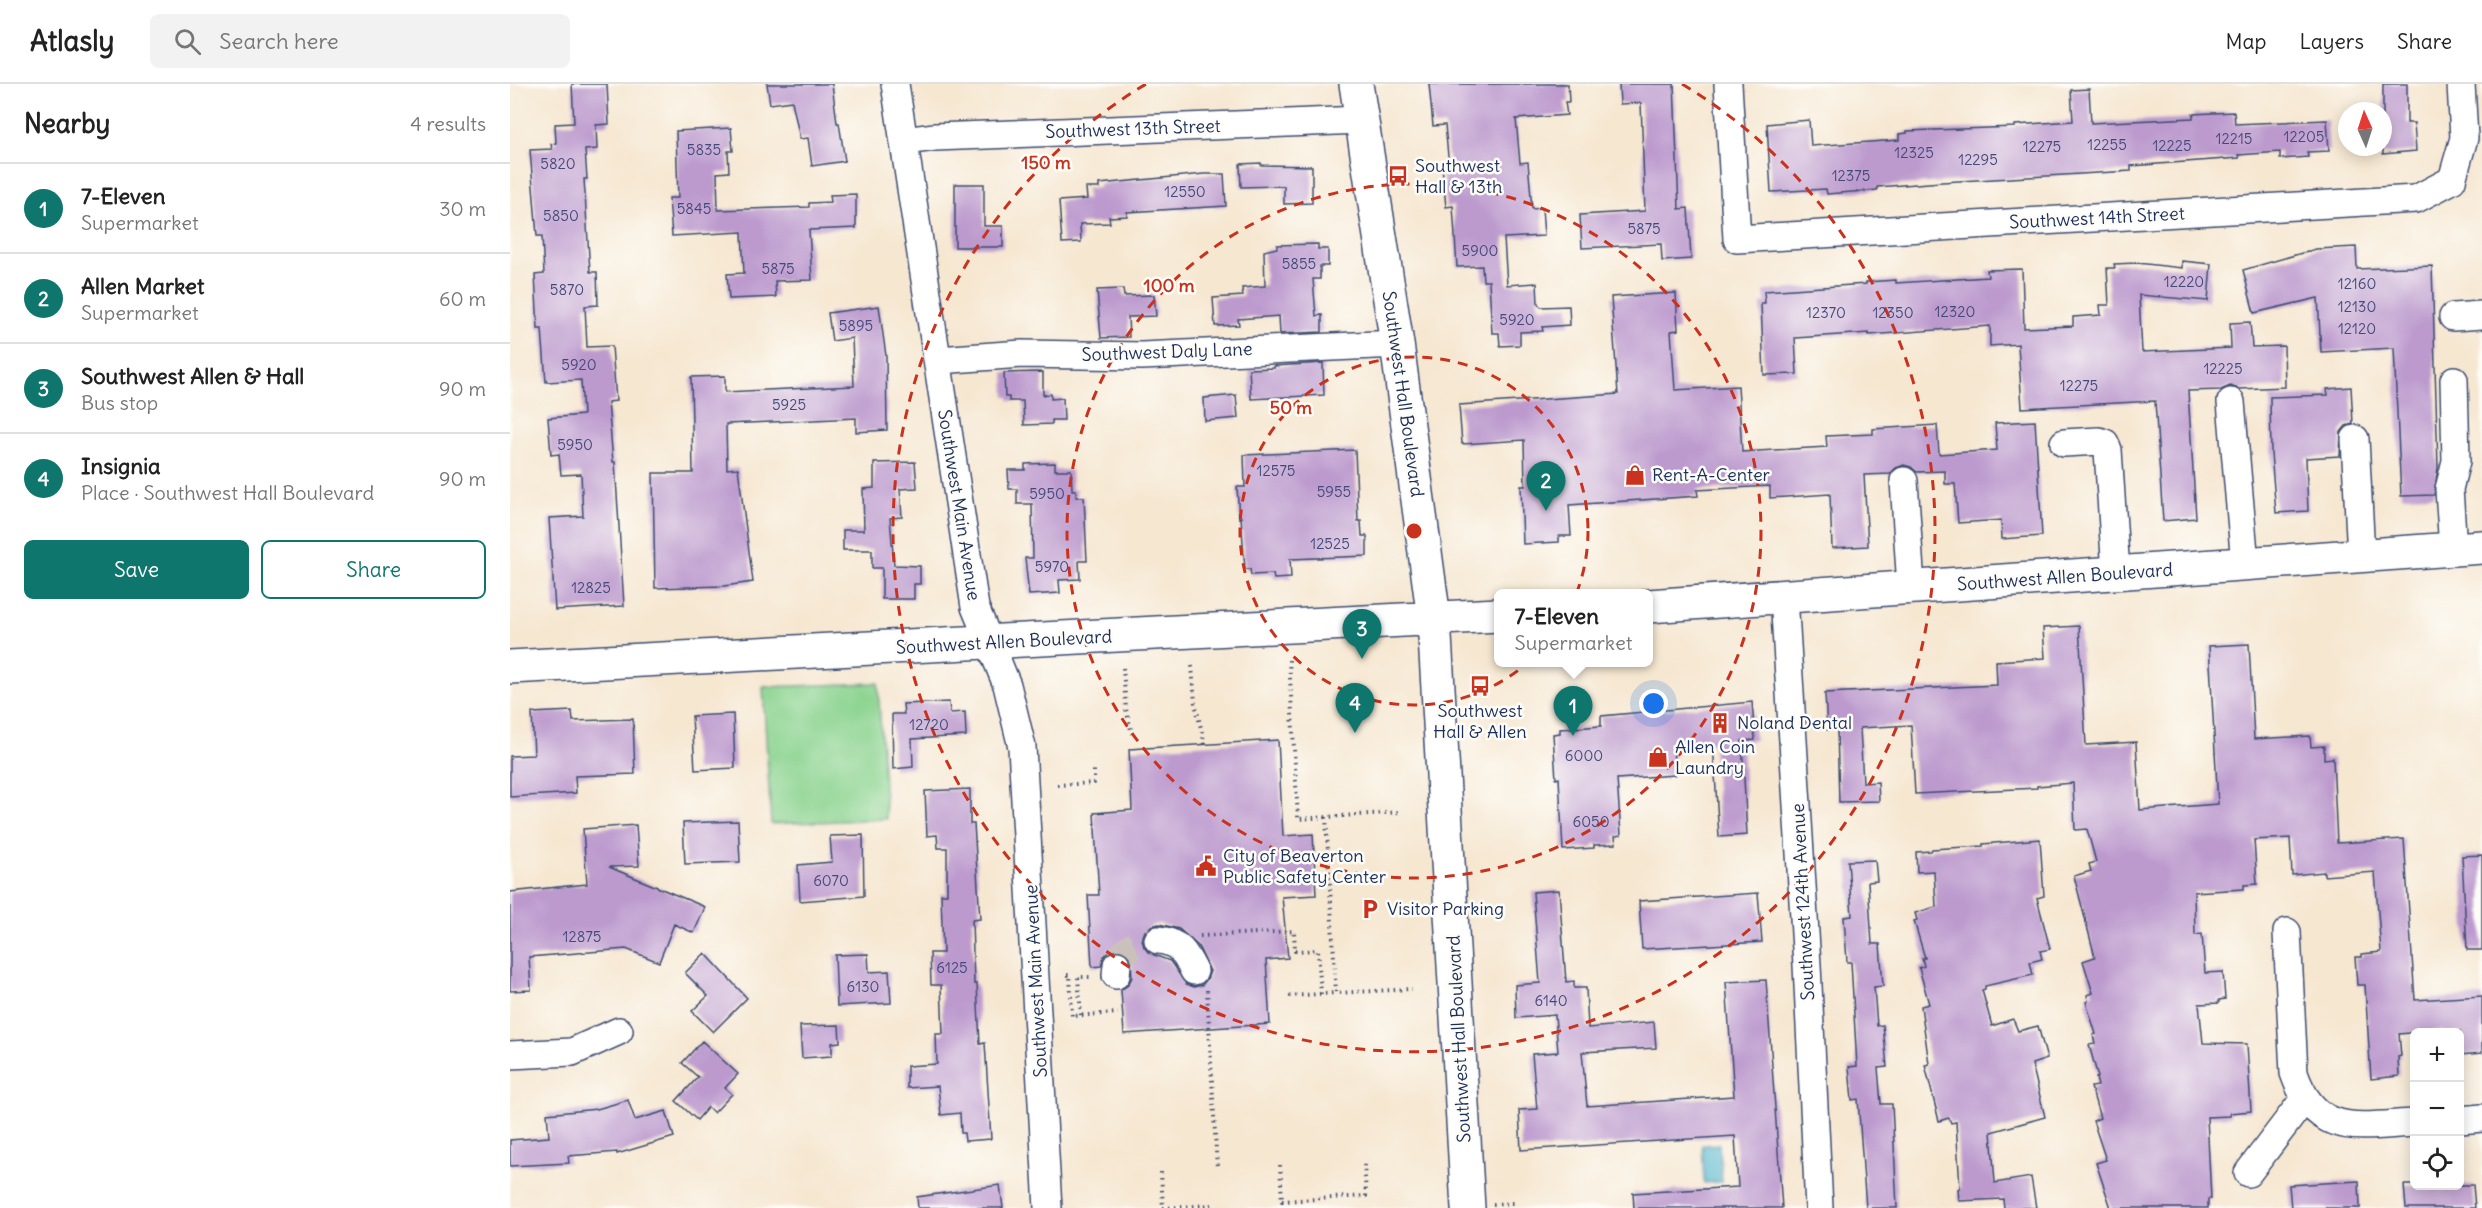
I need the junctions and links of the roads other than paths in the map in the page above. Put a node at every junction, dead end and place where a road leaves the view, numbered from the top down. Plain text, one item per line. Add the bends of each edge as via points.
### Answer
1 (895, 84) edge
2 (1356, 84) edge
3 (1728, 84) edge
4 (2461, 84) edge
5 (1361, 120) junction
6 (904, 141) junction
7 (2482, 315) edge
8 (2453, 317) dead end
9 (1397, 344) junction
10 (938, 360) junction
11 (2454, 380) dead end
12 (2231, 402) dead end
13 (2355, 439) dead end
14 (2064, 443) dead end
15 (1904, 481) dead end
16 (2468, 548) edge
17 (2361, 556) junction
18 (2245, 564) junction
19 (2116, 573) junction
20 (1911, 587) junction
21 (1784, 597) junction
22 (1653, 606) edge
23 (1494, 615) edge
24 (1434, 619) junction
25 (990, 643) junction
26 (510, 667) edge
27 (2287, 932) dead end
28 (1158, 940) tunnel mouth
29 (1202, 967) road end
30 (619, 1030) dead end
31 (510, 1055) edge
32 (2304, 1098) junction
33 (2482, 1118) edge
34 (2464, 1120) edge
35 (2410, 1123) edge
36 (2248, 1173) dead end
37 (1048, 1208) edge
38 (1468, 1208) edge
39 (1819, 1208) edge

1 - 6 street, Southwest Main Avenue
2 - 5 main road, Southwest Hall Boulevard
3 - 4 street, Southwest 14th Street via 1737,239 2416,199 2452,180 2464,138
5 - 6 street, Southwest 13th Street
5 - 9 main road, Southwest Hall Boulevard
6 - 10 street, Southwest Main Avenue
7 - 8 street
9 - 10 street, Southwest Daly Lane via 1142,356 1022,354
9 - 24 main road, Southwest Hall Boulevard
10 - 25 street, Southwest Main Avenue via 975,607
11 - 16 street via 2456,461 2449,489
12 - 18 street
13 - 17 street
14 - 19 street via 2099,441 2108,450
15 - 20 street
16 - 17 main road, Southwest Allen Boulevard
17 - 18 main road, Southwest Allen Boulevard
18 - 19 main road, Southwest Allen Boulevard
19 - 20 main road, Southwest Allen Boulevard
20 - 21 main road, Southwest Allen Boulevard
21 - 22 main road, Southwest Allen Boulevard
21 - 39 street, Southwest 124th Avenue
23 - 24 main road, Southwest Allen Boulevard
24 - 25 main road, Southwest Allen Boulevard
24 - 38 main road, Southwest Hall Boulevard
25 - 26 main road, Southwest Allen Boulevard
25 - 37 street, Southwest Main Avenue via 1007,685 1022,747
27 - 32 street via 2294,1073
28 - 29 street via 1180,947
30 - 31 street via 572,1052
32 - 35 street via 2325,1118 2342,1125
32 - 36 street
33 - 34 street

